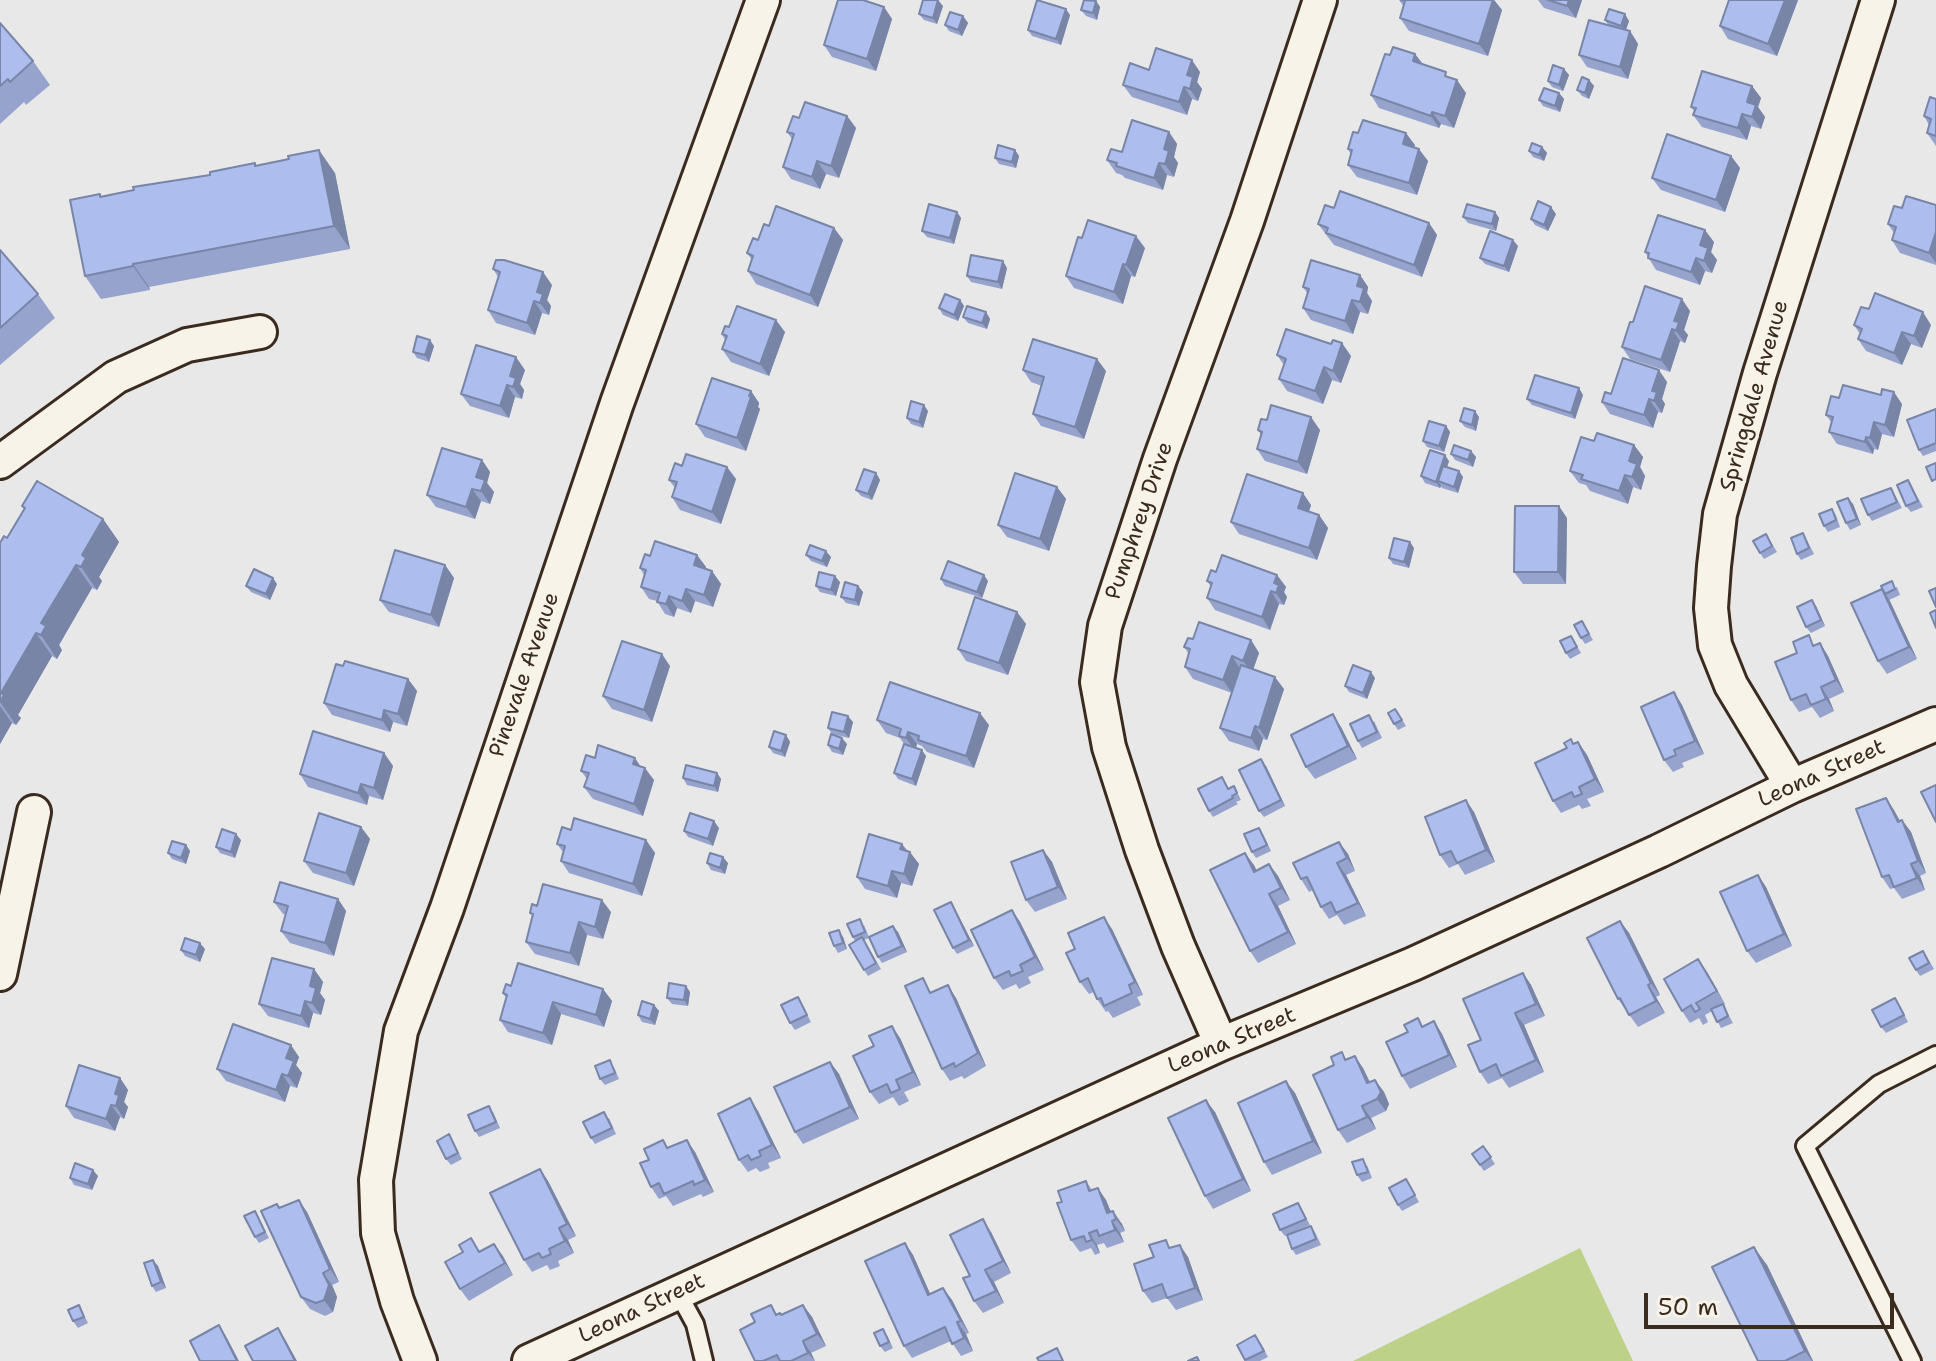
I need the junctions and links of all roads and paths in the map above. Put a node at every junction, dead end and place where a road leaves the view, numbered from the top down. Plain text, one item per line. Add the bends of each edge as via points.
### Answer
1 (763, 0) edge
2 (1320, 0) edge
3 (1878, 0) edge
4 (260, 332) dead end
5 (0, 462) edge
6 (1936, 724) edge
7 (1792, 786) junction
8 (34, 812) dead end
9 (0, 974) edge
10 (1221, 1044) junction
11 (1936, 1055) edge
12 (678, 1293) junction
13 (420, 1361) edge
14 (529, 1361) edge
15 (704, 1361) edge
16 (1912, 1361) edge

1 - 13 street, Pinevale Avenue via 617,403 401,1031 376,1180 378,1233
2 - 10 street, Pumphrey Drive via 1105,626 1097,682 1109,747 1142,850
3 - 7 street, Springdale Avenue via 1760,373 1720,514 1714,566 1715,645 1731,685
4 - 5 street via 187,345 116,377
6 - 7 street, Leona Street
7 - 10 street, Leona Street via 1413,964
8 - 9 street
10 - 12 street, Leona Street
11 - 16 lane via 1879,1084 1805,1146
12 - 14 street, Leona Street
12 - 15 lane via 695,1324

